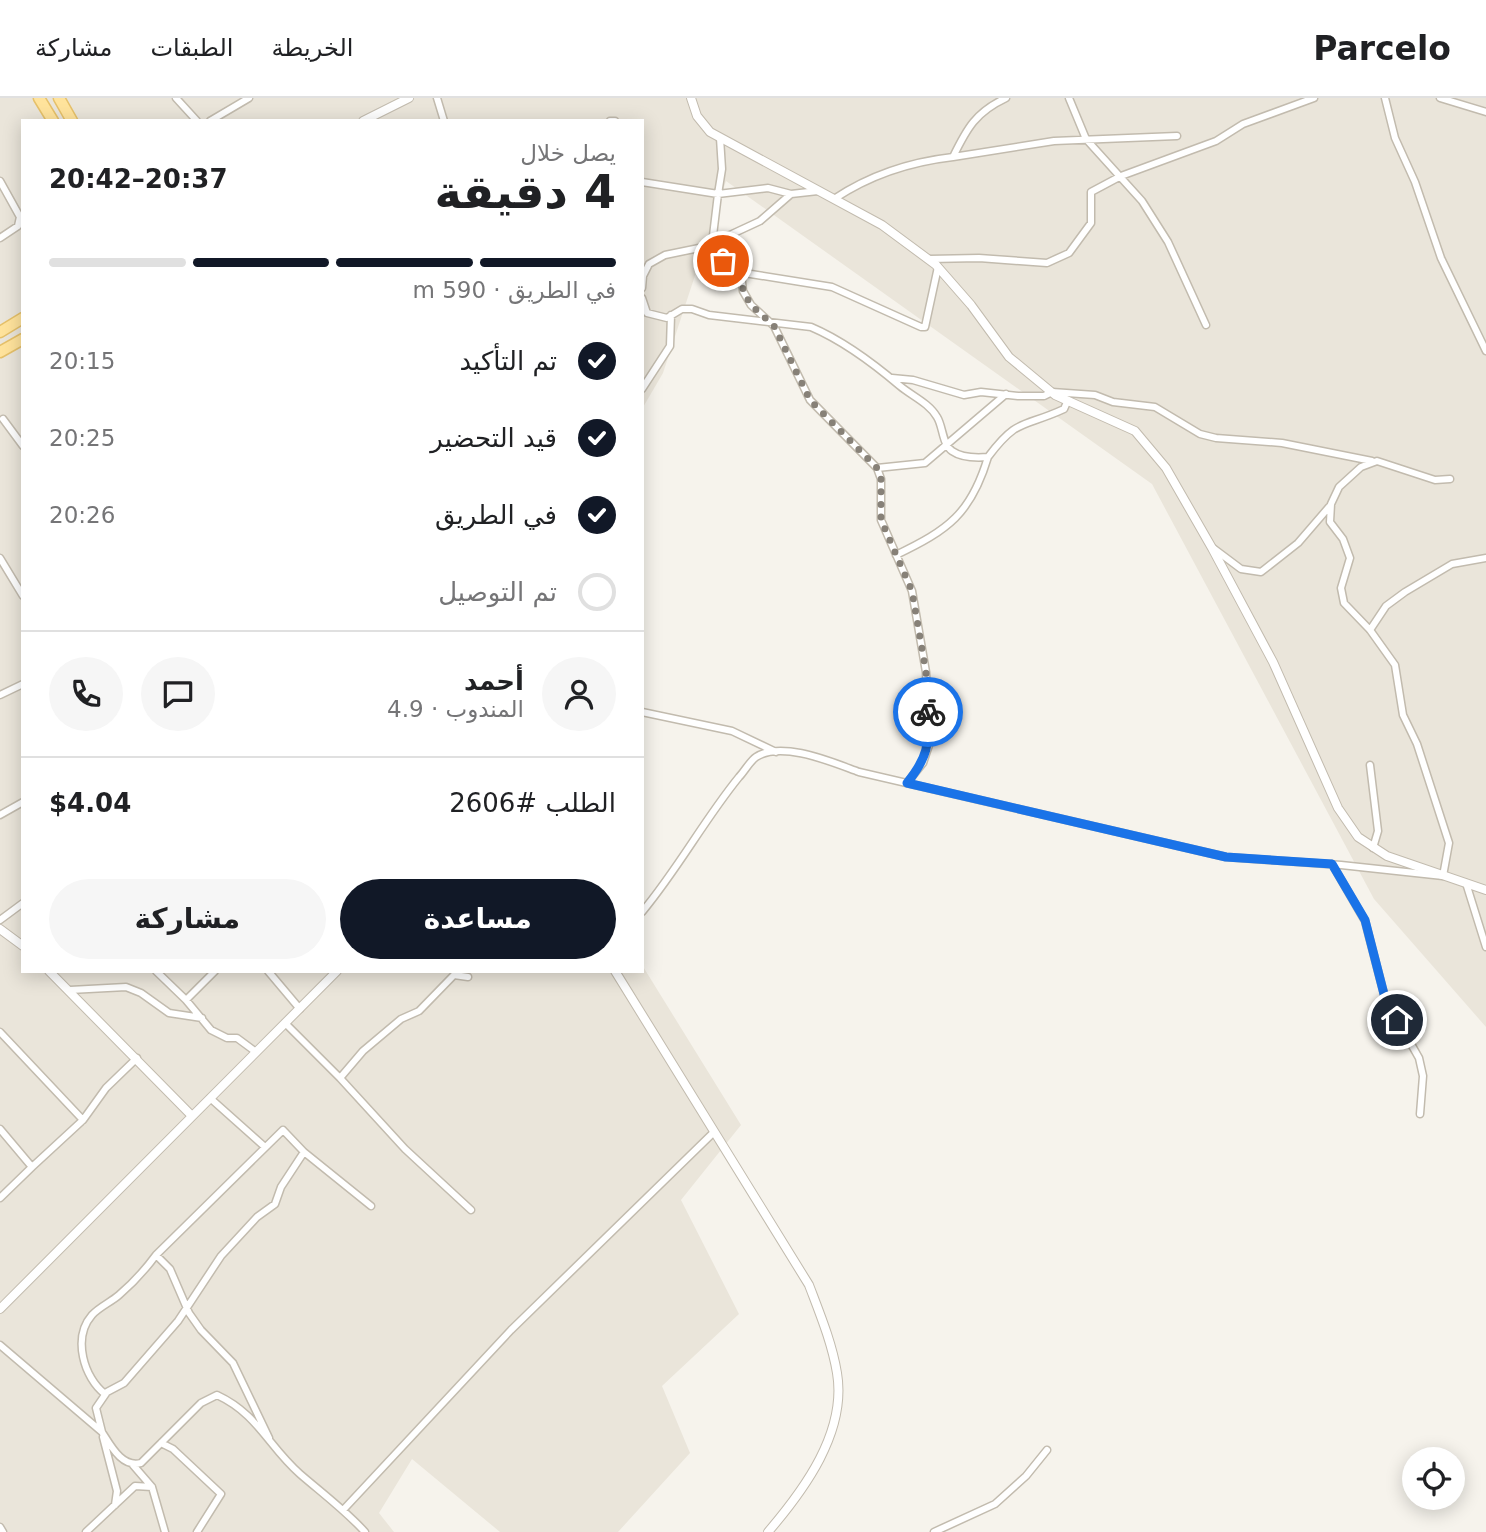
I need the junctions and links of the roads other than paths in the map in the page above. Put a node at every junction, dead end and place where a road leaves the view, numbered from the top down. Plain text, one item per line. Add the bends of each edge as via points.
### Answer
1 (39, 98) edge
2 (59, 98) edge
3 (176, 98) edge
4 (249, 98) edge
5 (409, 98) edge
6 (437, 98) edge
7 (691, 98) edge
8 (1006, 98) edge
9 (1069, 98) edge
10 (1314, 98) edge
11 (1385, 98) edge
12 (1440, 98) edge
13 (1486, 111) edge
14 (53, 119) edge
15 (71, 119) edge
16 (195, 119) edge
17 (212, 119) edge
18 (367, 119) edge
19 (443, 119) edge
20 (1177, 136) dead end
21 (720, 138) junction
22 (1086, 139) junction
23 (953, 157) junction
24 (1121, 176) junction
25 (0, 181) edge
26 (644, 182) edge
27 (819, 191) junction
28 (718, 194) junction
29 (791, 194) junction
30 (834, 199) junction
31 (0, 238) edge
32 (723, 239) junction
33 (712, 243) junction
34 (929, 259) junction
35 (938, 267) junction
36 (644, 274) edge
37 (742, 275) junction
38 (644, 304) edge
39 (671, 315) junction
40 (21, 319) edge
41 (769, 320) junction
42 (1206, 325) dead end
43 (0, 332) edge
44 (21, 340) edge
45 (1486, 351) edge
46 (0, 352) edge
47 (892, 378) junction
48 (644, 386) edge
49 (1052, 392) junction
50 (1006, 394) junction
51 (1068, 400) junction
52 (3, 419) dead end
53 (21, 443) edge
54 (946, 444) junction
55 (988, 457) junction
56 (1377, 461) junction
57 (877, 468) junction
58 (1450, 479) dead end
59 (1331, 506) junction
60 (1212, 548) junction
61 (896, 555) junction
62 (0, 558) edge
63 (1486, 558) edge
64 (21, 593) edge
65 (1370, 630) junction
66 (21, 685) edge
67 (0, 695) edge
68 (644, 712) edge
69 (776, 752) junction
70 (1370, 765) dead end
71 (907, 783) junction
72 (21, 803) edge
73 (0, 815) edge
74 (1373, 848) junction
75 (1332, 864) junction
76 (1443, 876) junction
77 (1466, 883) junction
78 (1486, 890) edge
79 (21, 904) edge
80 (644, 909) edge
81 (0, 920) edge
82 (0, 929) edge
83 (21, 945) edge
84 (1486, 947) edge
85 (52, 973) edge
86 (158, 973) edge
87 (213, 973) edge
88 (270, 973) edge
89 (335, 973) edge
90 (616, 973) edge
91 (468, 977) dead end
92 (70, 990) junction
93 (186, 1000) junction
94 (300, 1009) junction
95 (202, 1018) junction
96 (285, 1023) junction
97 (0, 1032) edge
98 (256, 1052) junction
99 (137, 1058) junction
100 (340, 1078) junction
101 (210, 1098) junction
102 (1420, 1114) dead end
103 (192, 1116) junction
104 (83, 1120) junction
105 (0, 1129) edge
106 (714, 1132) junction
107 (265, 1147) junction
108 (304, 1152) junction
109 (32, 1167) junction
110 (0, 1198) edge
111 (371, 1206) dead end
112 (471, 1210) dead end
113 (156, 1255) junction
114 (187, 1307) junction
115 (0, 1309) edge
116 (0, 1345) edge
117 (106, 1394) junction
118 (102, 1432) junction
119 (270, 1441) junction
120 (161, 1443) junction
121 (1047, 1450) dead end
122 (132, 1463) junction
123 (152, 1487) junction
124 (115, 1505) junction
125 (344, 1509) junction
126 (0, 1527) edge
127 (3, 1532) edge
128 (86, 1532) edge
129 (165, 1532) edge
130 (197, 1532) edge
131 (365, 1532) edge
132 (768, 1532) edge
133 (934, 1532) edge

1 - 14 main road
2 - 15 main road
3 - 16 street
4 - 17 street
5 - 18 street
6 - 19 street
7 - 21 street via 697,116
8 - 23 street via 968,125
9 - 22 street
10 - 24 street
11 - 45 street via 1395,138 1441,258
12 - 13 street
20 - 22 street
21 - 27 street
21 - 28 street
22 - 23 street
22 - 24 street
23 - 30 street via 862,181
24 - 34 street via 1091,192 1091,223 1069,253 1046,263
24 - 42 street via 1168,242
25 - 31 street via 20,217 18,226
26 - 28 street
27 - 29 street
27 - 30 street
28 - 29 street via 768,188
28 - 33 street
29 - 32 street via 760,221
30 - 34 street
32 - 33 street
32 - 37 street
33 - 36 street via 665,255 649,264
33 - 37 street via 732,271
34 - 35 street
35 - 37 street via 925,327 832,288
35 - 49 street via 1009,357
37 - 41 street via 743,291 751,305
38 - 39 street via 647,313
39 - 41 street via 692,309 709,315
39 - 48 street via 670,346
40 - 43 main road
41 - 47 street via 826,334
41 - 57 street via 810,400
44 - 46 main road
47 - 50 street via 955,394
47 - 54 street via 937,416
49 - 50 street
49 - 51 street
49 - 56 street via 1155,407 1200,434 1216,438 1282,443
50 - 54 street
51 - 55 street via 1064,409 1016,425
51 - 60 street via 1135,431 1166,468
52 - 53 street
54 - 55 street via 962,456
54 - 57 street via 925,463
55 - 61 street via 970,502 953,523
56 - 58 street via 1435,480
56 - 59 street via 1361,467 1339,488
57 - 61 street via 881,520
59 - 60 street via 1298,543 1261,572 1241,569
59 - 65 street via 1330,522 1350,558 1341,588 1344,603
60 - 74 street via 1273,662 1338,808 1358,837
61 - 71 street via 912,591 928,709 929,745 923,763
62 - 64 street
63 - 65 street via 1452,564 1405,592 1386,606
65 - 76 street via 1395,665 1403,715 1449,843
66 - 67 street
68 - 69 street via 732,731
69 - 71 street via 807,754
69 - 80 street via 756,757
70 - 74 street via 1378,831
71 - 75 street via 1226,857
72 - 73 street
74 - 76 street
75 - 76 street
75 - 102 street via 1365,920 1385,998 1419,1058 1423,1076
76 - 77 street
77 - 78 street
77 - 84 street
79 - 81 street
82 - 83 street
85 - 92 street
86 - 93 street
87 - 93 street
88 - 94 street
89 - 94 street
90 - 106 street
91 - 100 street via 454,975 419,1012 401,1019 363,1051
92 - 95 street via 126,987 169,1013
92 - 99 street
93 - 95 street
94 - 96 street
95 - 98 street via 211,1030 237,1038
96 - 98 street
96 - 100 street
97 - 104 street
98 - 101 street
99 - 103 street
99 - 104 street via 106,1088
100 - 112 street via 405,1149
101 - 103 street
101 - 107 street
103 - 115 street
104 - 109 street
105 - 109 street
106 - 125 street via 511,1330
106 - 132 street via 809,1285 838,1375 838,1411 826,1447
107 - 108 street via 283,1130
107 - 113 street
108 - 111 street
108 - 114 street via 275,1204 221,1256
109 - 110 street
113 - 114 street via 170,1269
113 - 117 street via 117,1297 91,1316 83,1335 82,1353 94,1386
114 - 117 street via 124,1382
114 - 119 street via 201,1330 233,1363
116 - 118 street
117 - 118 street via 96,1408
118 - 122 street via 115,1453
118 - 124 street via 117,1491
119 - 120 street via 240,1406 217,1395 201,1403
119 - 125 street via 300,1474
120 - 122 street via 141,1463
120 - 130 street via 221,1494
121 - 133 street via 995,1504
122 - 123 street
123 - 124 street via 135,1486
123 - 129 street
124 - 128 street
125 - 131 street
126 - 127 street

